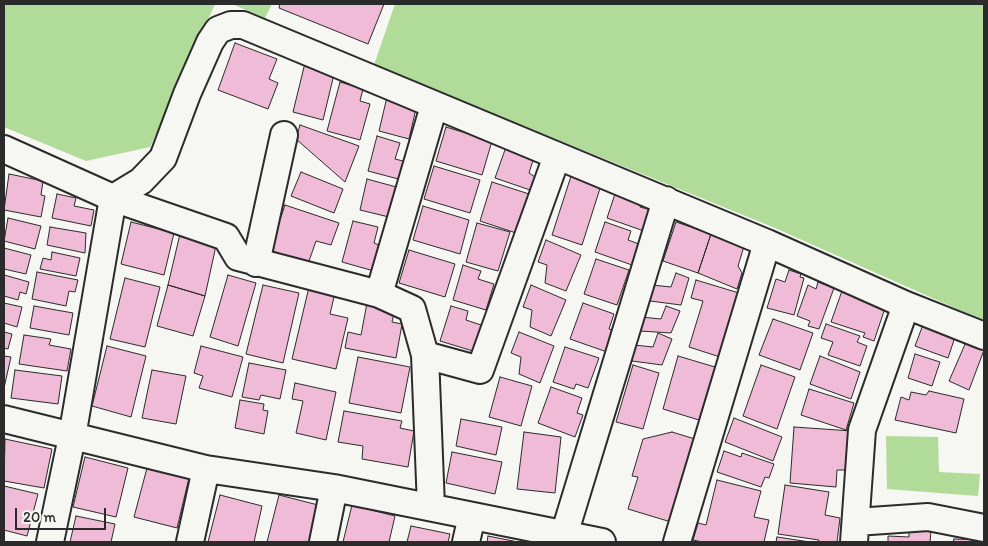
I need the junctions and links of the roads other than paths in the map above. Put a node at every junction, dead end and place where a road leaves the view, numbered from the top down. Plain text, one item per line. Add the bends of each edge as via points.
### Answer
1 (434, 106) junction
2 (284, 135) dead end
3 (4, 149) edge
4 (556, 156) junction
5 (113, 198) junction
6 (666, 200) junction
7 (768, 243) junction
8 (256, 263) junction
9 (379, 294) junction
10 (906, 305) junction
11 (984, 336) edge
12 (425, 355) junction
13 (4, 419) edge
14 (72, 437) junction
15 (206, 469) junction
16 (334, 488) junction
17 (431, 507) junction
18 (472, 516) junction
19 (984, 528) edge
20 (855, 532) edge
21 (564, 534) junction
22 (50, 542) edge
23 (190, 542) edge
24 (323, 542) edge
25 (466, 542) edge
26 (602, 542) edge
27 (677, 542) edge

1 - 4 street
1 - 5 street via 243,26 231,25 218,30 210,42 163,158 141,181
1 - 9 street
2 - 8 street
3 - 5 street
4 - 6 street
4 - 12 street via 480,370
5 - 8 street via 226,237 238,257
5 - 14 street
6 - 7 street
6 - 21 street
7 - 10 street
7 - 27 street
8 - 9 street
9 - 12 street via 412,309
10 - 11 street
10 - 20 street via 862,430
12 - 17 street
13 - 14 street
14 - 15 street
14 - 22 street
15 - 16 street
15 - 23 street
16 - 17 street
16 - 24 street
17 - 18 street
18 - 21 street
18 - 25 street
19 - 20 street via 928,517
21 - 26 street

